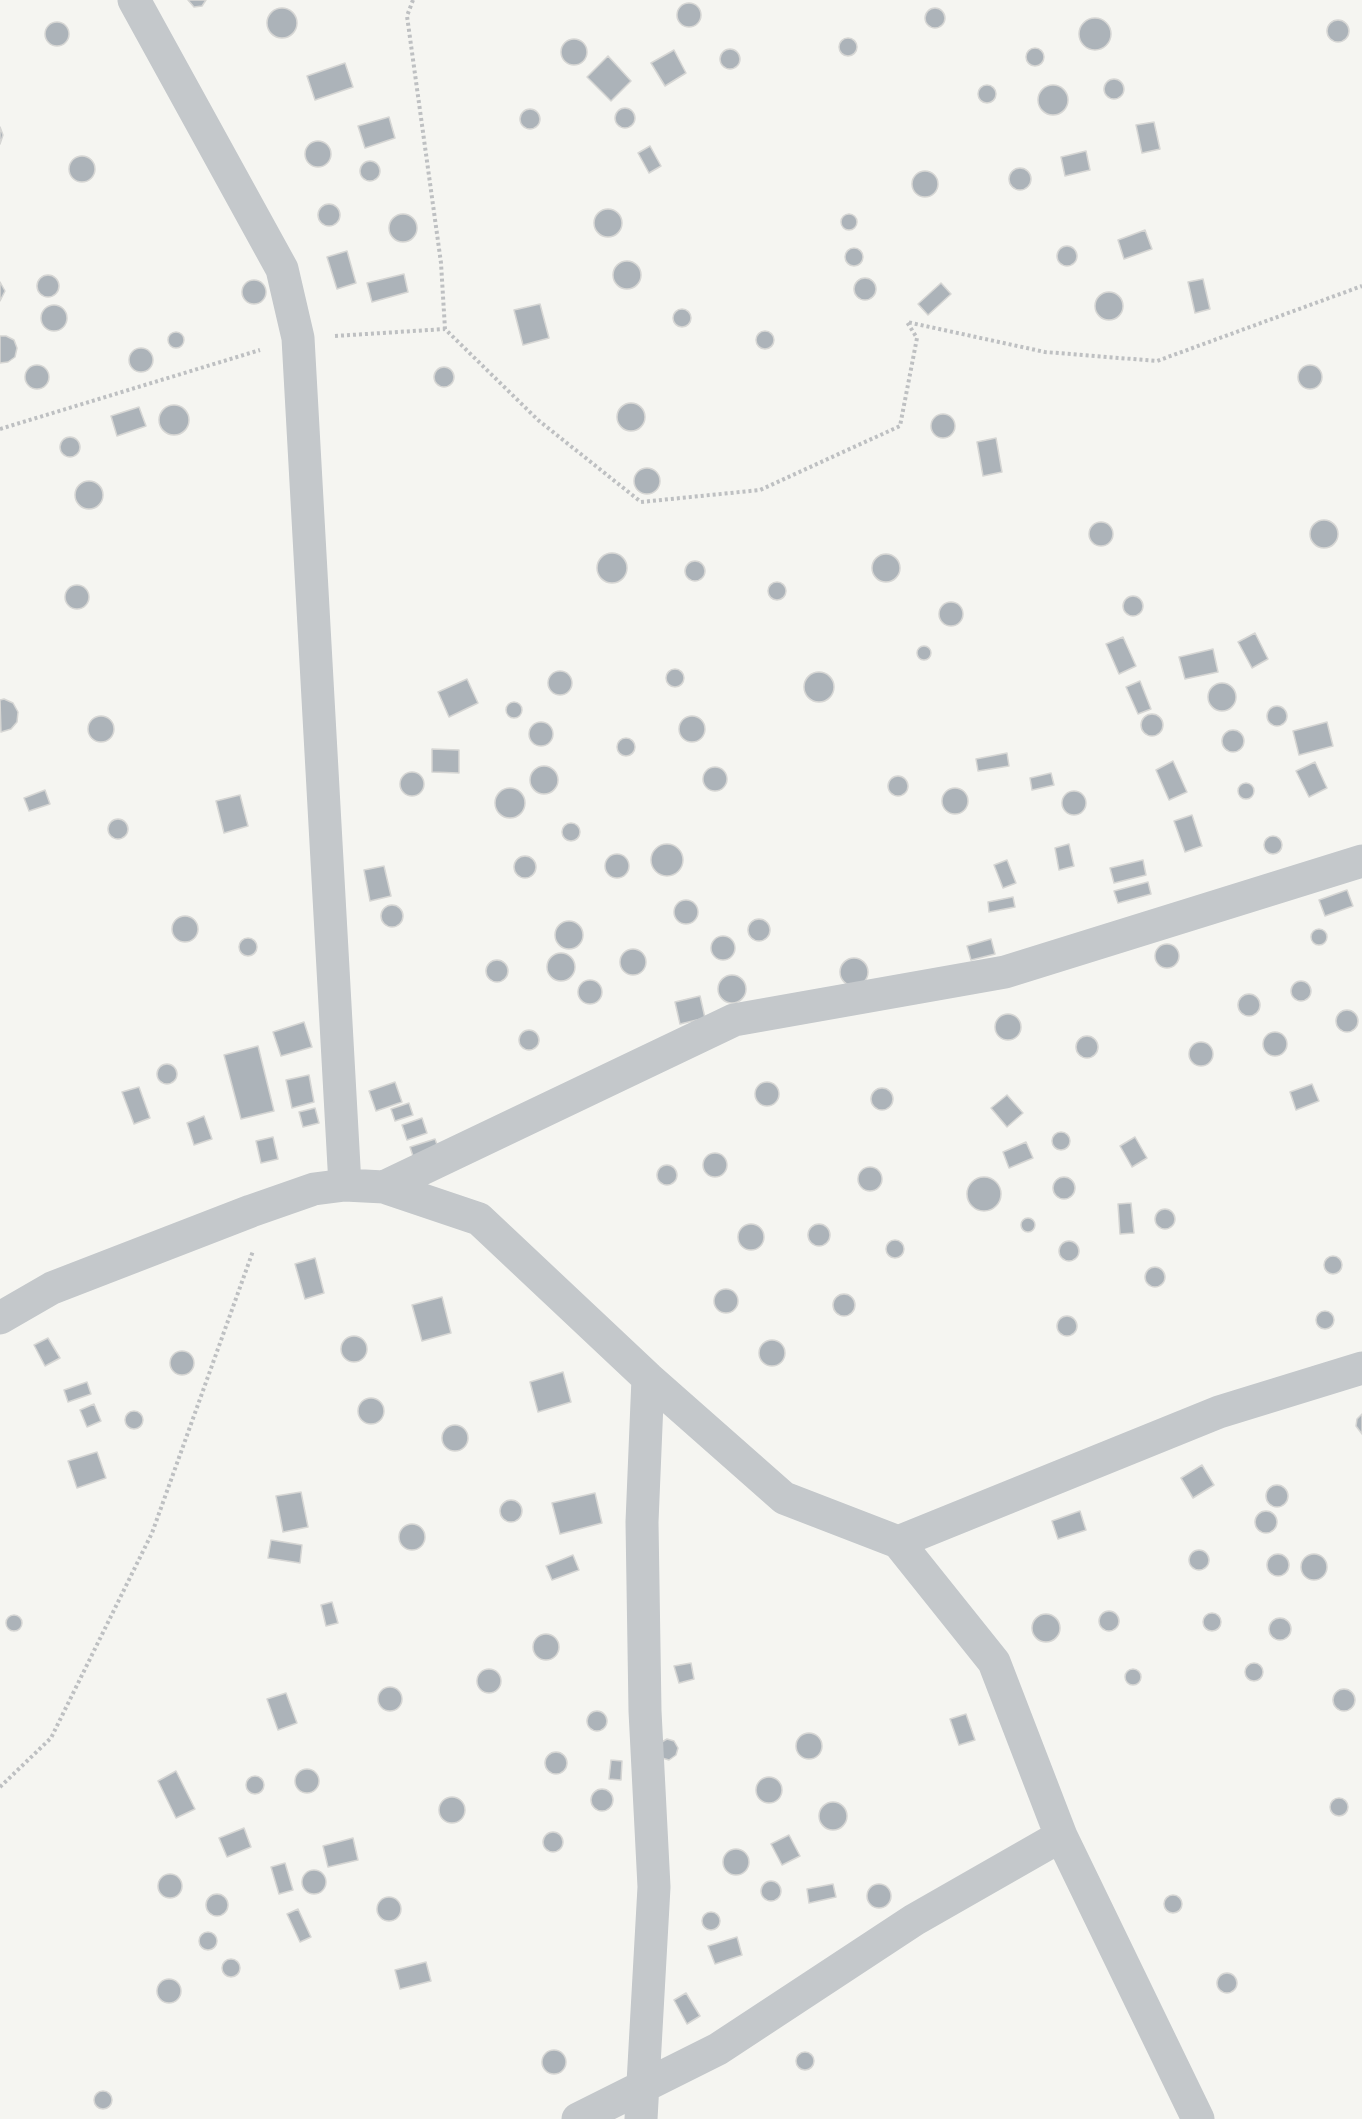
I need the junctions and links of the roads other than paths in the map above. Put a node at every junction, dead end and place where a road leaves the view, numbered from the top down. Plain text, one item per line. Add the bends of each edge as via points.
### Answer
1 (134, 0) edge
2 (1362, 861) edge
3 (345, 1185) junction
4 (384, 1187) junction
5 (0, 1318) edge
6 (1362, 1368) edge
7 (648, 1378) junction
8 (898, 1542) junction
9 (1061, 1836) junction
10 (643, 2103) edge
11 (578, 2119) edge
12 (1198, 2119) edge

1 - 3 street via 282,269 298,338
2 - 4 street via 1005,972 734,1020
3 - 4 street
3 - 5 street via 314,1189 52,1288
4 - 7 street via 479,1219
6 - 8 street via 1219,1412
7 - 8 street via 784,1498
7 - 10 street via 642,1522 645,1711 654,1887
8 - 9 street via 994,1662
9 - 10 street via 914,1920
9 - 12 street
10 - 11 street

